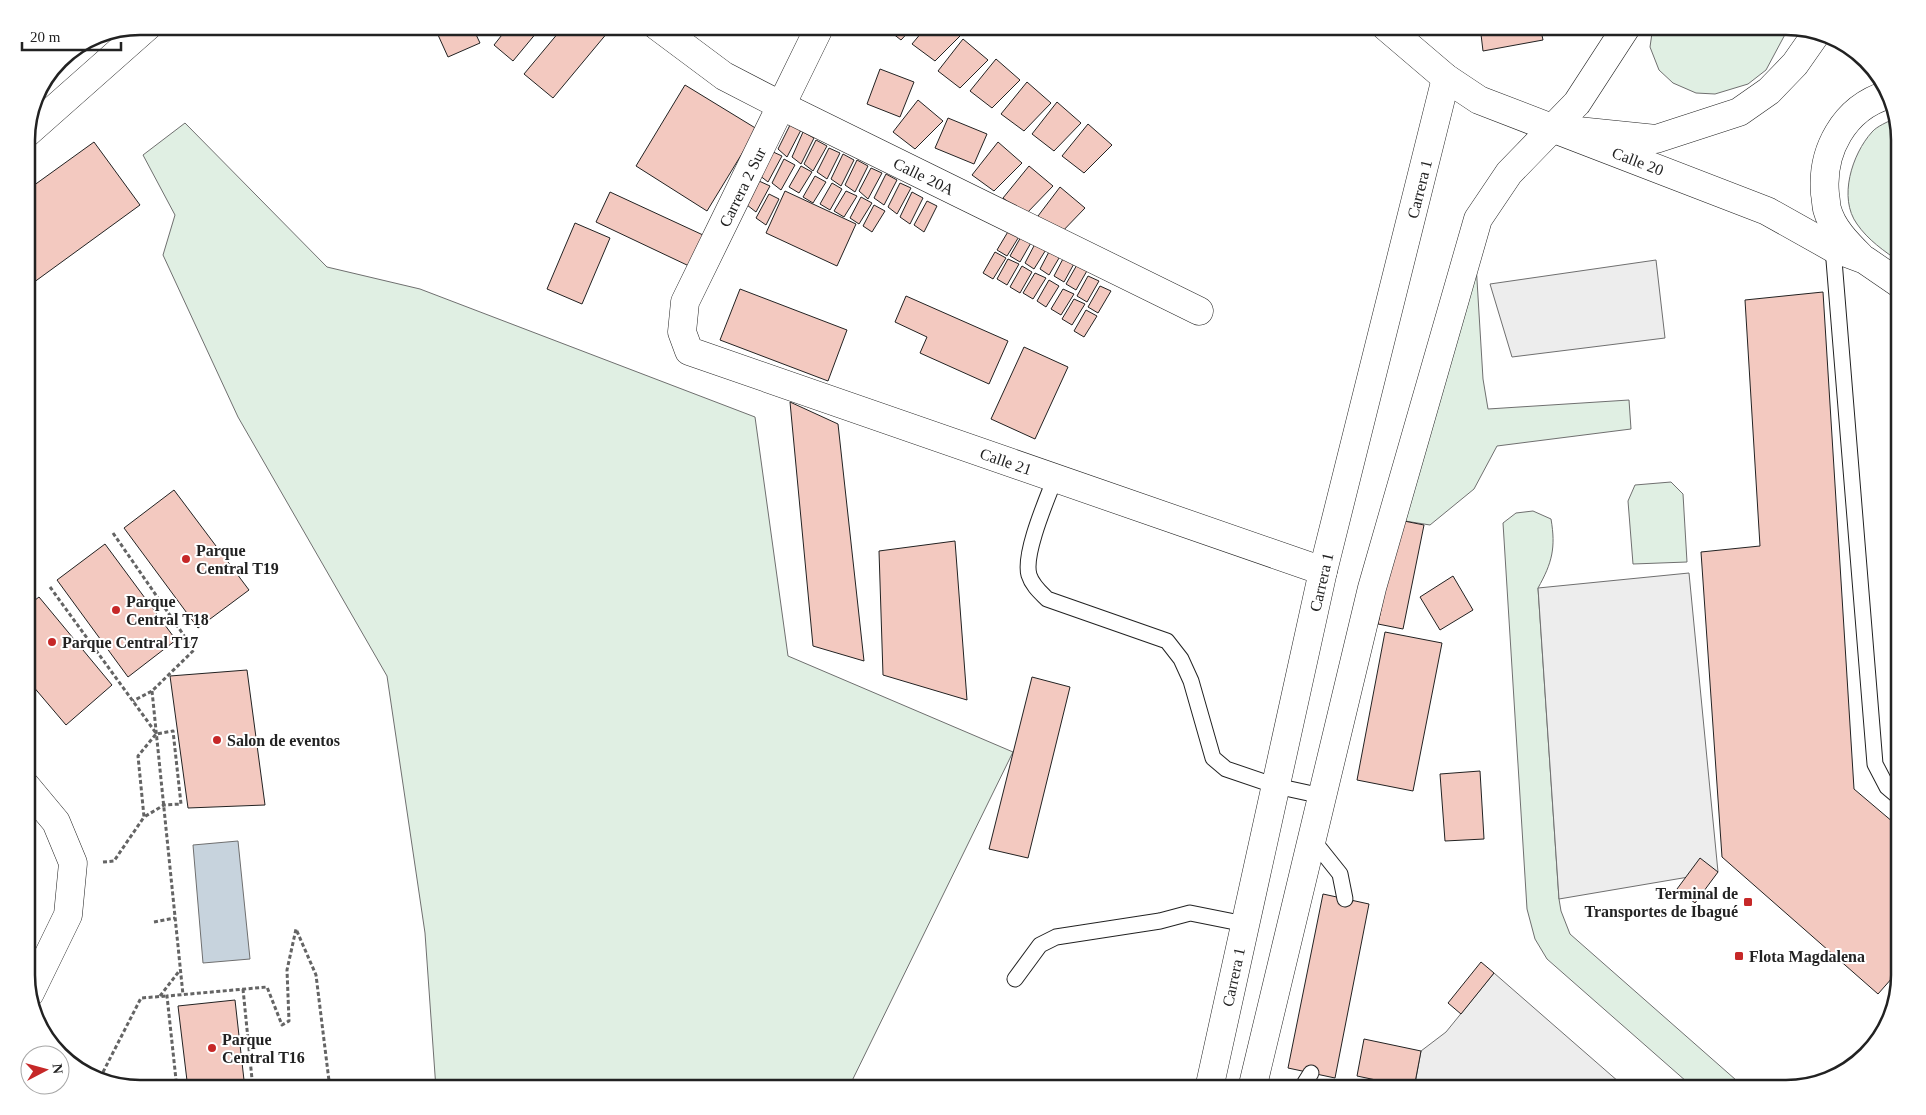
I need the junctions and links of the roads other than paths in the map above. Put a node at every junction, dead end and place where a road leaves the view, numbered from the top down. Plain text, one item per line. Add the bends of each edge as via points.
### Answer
1 (138, 35) edge
2 (669, 35) edge
3 (816, 35) edge
4 (1396, 35) edge
5 (1621, 35) edge
6 (1813, 39) edge
7 (1446, 78) junction
8 (1882, 98) edge
9 (782, 106) junction
10 (36, 125) edge
11 (1554, 128) junction
12 (1833, 248) junction
13 (1865, 260) junction
14 (1891, 278) edge
15 (1199, 311) dead end
16 (689, 351) joint
17 (1054, 478) junction
18 (1323, 571) junction
19 (1276, 786) junction
20 (1891, 791) edge
21 (1322, 796) junction
22 (35, 797) edge
23 (1312, 839) junction
24 (1345, 899) dead end
25 (1245, 924) junction
26 (1014, 978) dead end
27 (35, 983) edge
28 (1311, 1073) dead end
29 (1211, 1080) edge
30 (1254, 1080) edge
31 (1307, 1080) edge

1 - 10 street
2 - 9 street, Calle 20A via 724,76
3 - 9 street, Carrera 2 Sur
4 - 7 street, Calle 20
5 - 11 street via 1577,103
6 - 11 street via 1795,64 1769,91 1739,112 1656,139
7 - 11 street, Calle 20 via 1479,100
7 - 18 street, Carrera 1
8 - 13 street via 1848,119 1831,146 1824,178 1827,210 1842,238
9 - 15 street, Calle 20A
9 - 16 street, Carrera 2 Sur via 685,302 682,332
11 - 12 street, Calle 20 via 1767,212
11 - 21 street via 1510,173 1478,219 1372,588
12 - 13 street, Calle 20
12 - 20 lane via 1875,764
13 - 14 street, Calle 20
16 - 17 street, Calle 21
17 - 18 street, Calle 21
17 - 19 lane via 1030,551 1028,573 1035,588 1047,599 1167,641 1181,659 1190,681 1213,758 1226,769
18 - 19 street, Carrera 1
19 - 21 lane
19 - 25 street, Carrera 1
21 - 23 street
22 - 27 street via 56,822 73,863 68,915
23 - 24 lane via 1340,874
23 - 30 street
25 - 26 lane via 1190,913 1160,921 1056,937 1040,945
25 - 29 street, Carrera 1
28 - 31 lane

